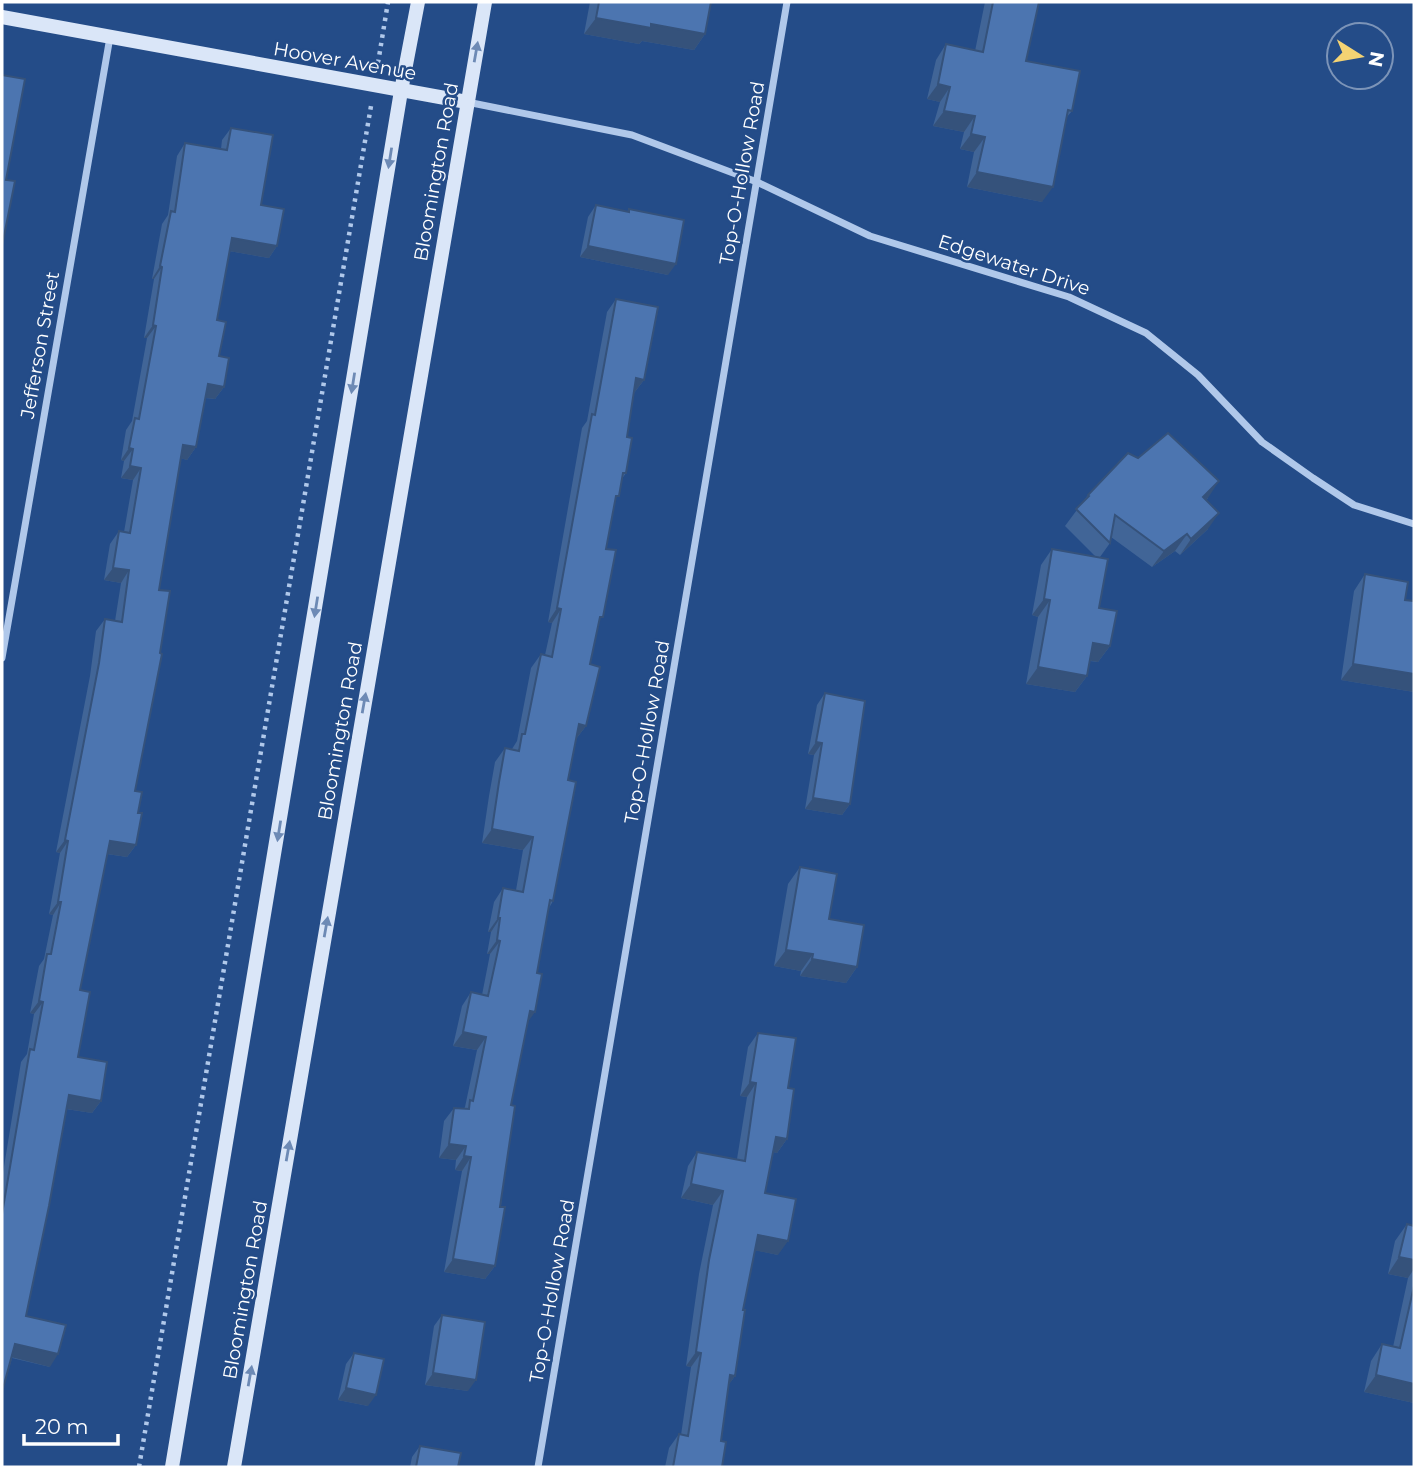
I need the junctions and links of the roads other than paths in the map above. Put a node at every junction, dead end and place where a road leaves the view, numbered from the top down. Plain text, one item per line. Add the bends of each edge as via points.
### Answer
1 (418, 2) edge
2 (485, 2) edge
3 (787, 2) edge
4 (2, 17) edge
5 (110, 37) junction
6 (401, 91) junction
7 (467, 103) junction
8 (757, 182) junction
9 (1414, 524) edge
10 (2, 658) edge
11 (172, 1467) edge
12 (234, 1467) edge
13 (538, 1467) edge

1 - 6 street
7 -> 2 street, Bloomington Road
3 - 8 street, Top-O-Hollow Road
4 - 5 street, Hoover Avenue
5 - 6 street, Hoover Avenue
5 - 10 street, Jefferson Street
6 - 7 street, Hoover Avenue
6 -> 11 street
7 - 8 street, Hoover Avenue via 632,135
12 -> 7 street, Bloomington Road
8 - 9 street, Edgewater Drive via 870,236 1069,297 1146,332 1198,376 1262,442 1354,505
8 - 13 street, Top-O-Hollow Road

